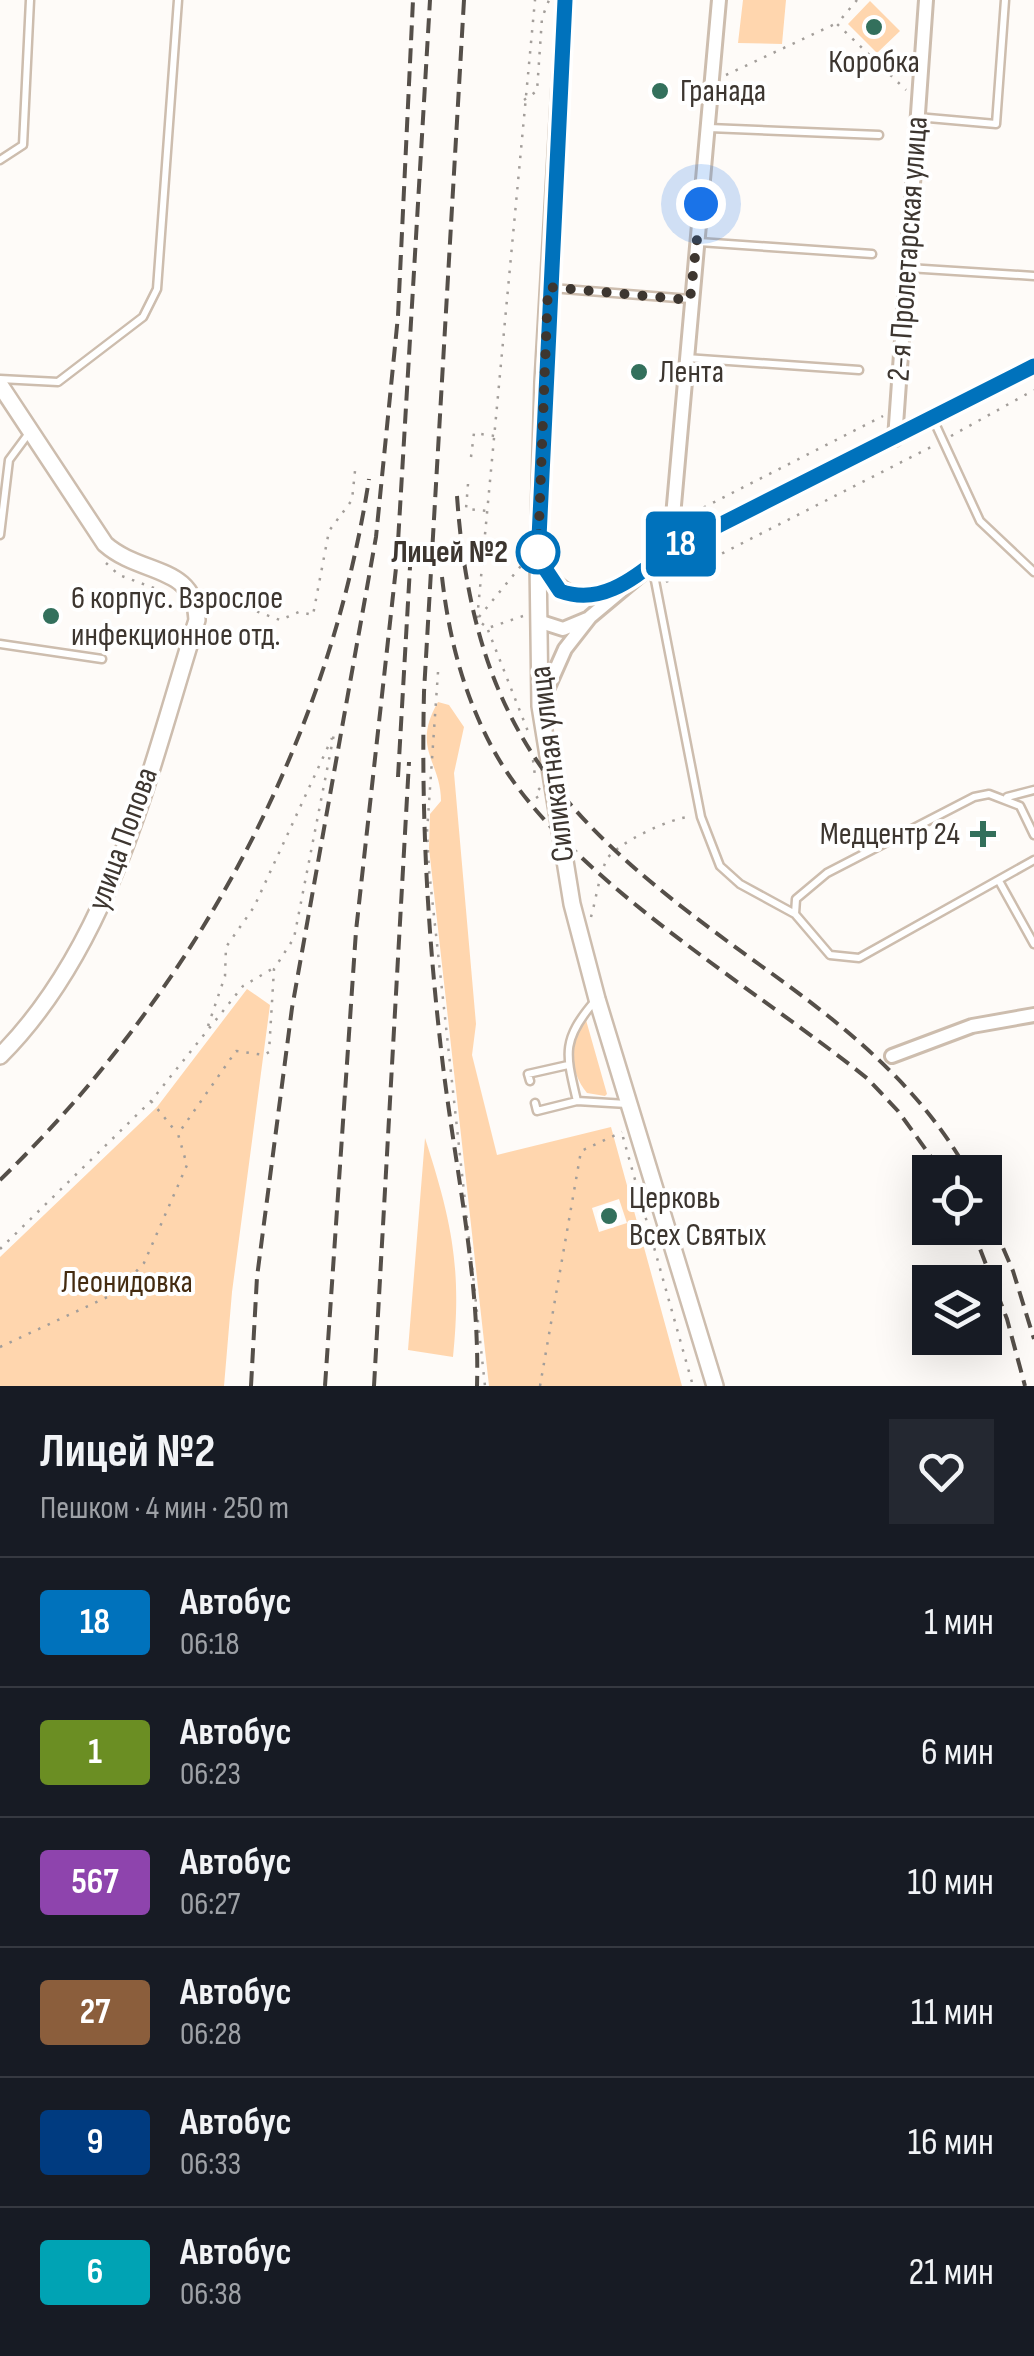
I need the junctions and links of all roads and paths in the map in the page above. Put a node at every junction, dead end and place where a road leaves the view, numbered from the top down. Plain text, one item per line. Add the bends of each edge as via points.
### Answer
1 (30, 0) edge
2 (178, 0) edge
3 (534, 0) edge
4 (549, 0) edge
5 (565, 0) edge
6 (720, 0) edge
7 (857, 0) edge
8 (926, 0) edge
9 (1005, 0) edge
10 (837, 24) junction
11 (872, 48) dead end
12 (868, 53) junction
13 (726, 75) dead end
14 (911, 94) dead end
15 (523, 101) junction
16 (917, 117) junction
17 (709, 128) junction
18 (879, 135) dead end
19 (0, 160) edge
20 (697, 242) junction
21 (872, 254) dead end
22 (907, 268) junction
23 (1034, 276) edge
24 (548, 287) junction
25 (690, 300) junction
26 (684, 358) junction
27 (1034, 366) edge
28 (859, 370) dead end
29 (0, 382) edge
30 (1034, 390) edge
31 (897, 408) junction
32 (934, 419) junction
33 (496, 436) junction
34 (24, 437) junction
35 (895, 438) junction
36 (942, 441) junction
37 (471, 457) dead end
38 (355, 471) dead end
39 (468, 484) dead end
40 (489, 511) junction
41 (671, 525) junction
42 (0, 534) edge
43 (670, 550) junction
44 (538, 558) junction
45 (652, 564) junction
46 (1034, 572) edge
47 (526, 578) dead end
48 (630, 580) junction
49 (656, 587) junction
50 (196, 600) junction
51 (590, 617) junction
52 (532, 618) junction
53 (477, 620) junction
54 (0, 644) edge
55 (102, 659) dead end
56 (438, 672) dead end
57 (540, 706) junction
58 (1034, 790) edge
59 (1006, 798) junction
60 (701, 816) junction
61 (1034, 835) edge
62 (1034, 860) edge
63 (999, 881) junction
64 (796, 914) junction
65 (589, 927) dead end
66 (1034, 944) edge
67 (274, 968) junction
68 (596, 1000) junction
69 (1034, 1015) edge
70 (208, 1028) junction
71 (0, 1056) edge
72 (892, 1056) dead end
73 (568, 1064) junction
74 (530, 1081) dead end
75 (151, 1100) junction
76 (577, 1101) junction
77 (535, 1104) dead end
78 (629, 1104) junction
79 (636, 1126) junction
80 (178, 1134) junction
81 (0, 1249) edge
82 (0, 1347) edge
83 (484, 1386) edge
84 (540, 1386) edge
85 (716, 1386) edge

1 - 19 lane via 23,145
2 - 29 lane via 157,289 142,317 58,382
3 - 15 path
4 - 15 path via 537,91
5 - 24 street, Силикатная улица
6 - 17 street
7 - 10 path
8 - 16 street, 2-я Пролетарская улица
9 - 16 lane via 996,124
10 - 12 path
10 - 13 path
11 - 12 path
12 - 14 path
15 - 33 path
16 - 22 street, 2-я Пролетарская улица
17 - 18 lane
17 - 20 street
20 - 21 lane
20 - 25 street
22 - 23 lane
22 - 31 street, 2-я Пролетарская улица
24 - 25 lane
24 - 44 street, Силикатная улица
25 - 26 street
26 - 28 lane
26 - 41 street
27 - 32 street
29 - 34 street
30 - 36 path
31 - 35 street, 2-я Пролетарская улица
31 - 41 path
32 - 35 street
32 - 36 lane
33 - 37 path via 474,434
33 - 40 path
34 - 42 lane via 9,460
34 - 50 street via 105,544 120,557 184,582
35 - 43 street
36 - 46 lane via 980,520
36 - 49 path
38 - 50 path via 352,500 329,531 313,615 298,612 280,620 220,598
39 - 40 path via 466,509
40 - 53 path
41 - 43 street
43 - 45 street
44 - 48 street via 560,591 572,595 588,598
44 - 52 street, Силикатная улица
45 - 48 street
45 - 49 lane
47 - 53 path via 526,560
48 - 51 street
49 - 60 lane
50 - 71 street, улица Попова via 195,629 97,914 30,1026
51 - 52 street via 563,629
51 - 57 street via 565,649
52 - 53 path via 488,628
52 - 57 street, Силикатная улица
54 - 55 lane
56 - 83 path via 429,870
57 - 68 street, Силикатная улица via 565,878
58 - 59 lane
59 - 61 lane via 1020,806
59 - 64 lane via 974,797 827,872 796,899
60 - 64 lane via 720,866
60 - 65 path via 677,816 615,850 606,860
62 - 63 lane
63 - 64 lane via 859,958 830,954
63 - 66 lane
67 - 70 path via 243,986
67 - 70 path via 294,938 334,734 254,907 226,946 225,976
67 - 80 path via 269,1052 236,1051
68 - 73 lane via 570,1030
68 - 78 street, Силикатная улица
69 - 72 street via 972,1026
70 - 75 path
73 - 74 lane via 528,1074
73 - 76 lane
75 - 80 path
75 - 81 path
76 - 77 lane via 537,1111
76 - 78 lane
78 - 79 street, Силикатная улица
79 - 84 path via 581,1151
79 - 85 street, Силикатная улица
80 - 82 path via 186,1165 144,1263 116,1293

